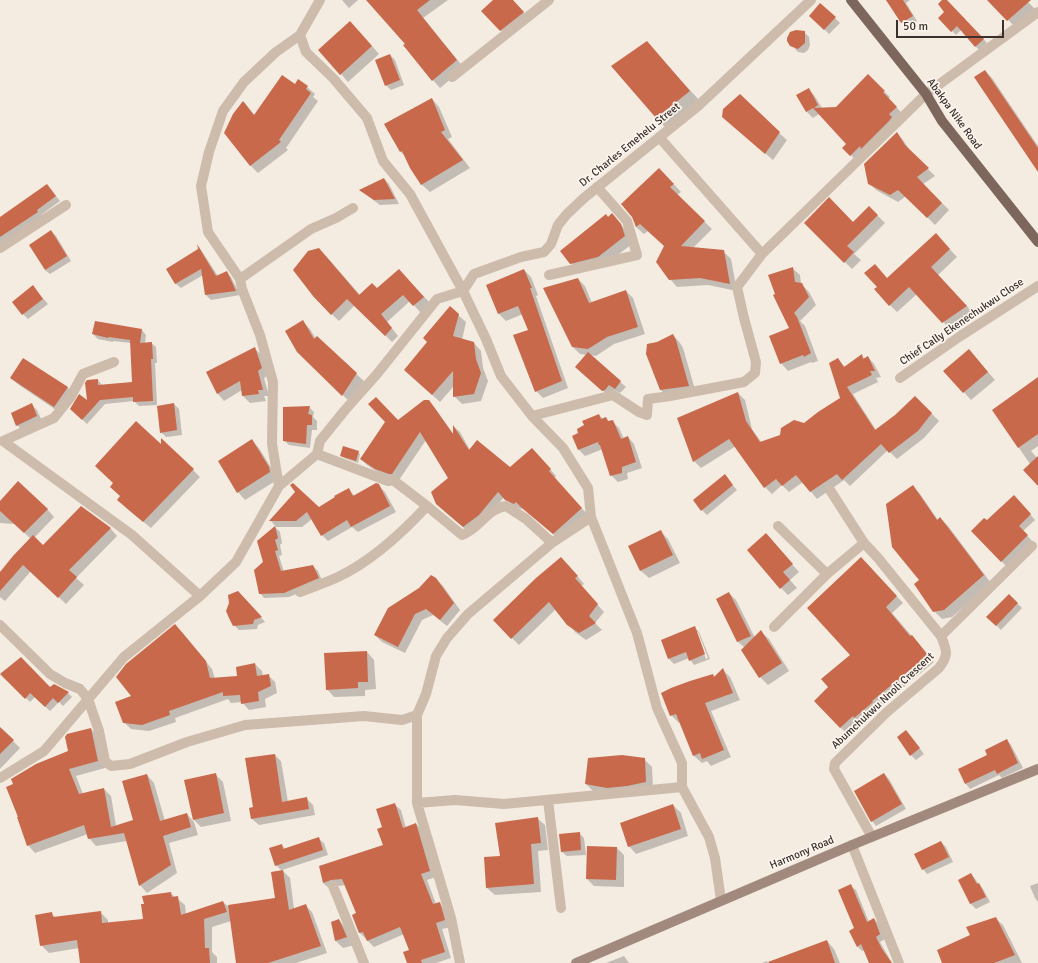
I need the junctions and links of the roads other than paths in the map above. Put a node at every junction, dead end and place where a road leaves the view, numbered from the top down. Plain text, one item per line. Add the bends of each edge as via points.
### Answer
1 (320, 0) edge
2 (549, 0) edge
3 (811, 0) edge
4 (851, 0) edge
5 (1038, 12) edge
6 (300, 35) junction
7 (452, 77) dead end
8 (926, 94) junction
9 (659, 137) junction
10 (597, 187) junction
11 (66, 205) dead end
12 (353, 208) dead end
13 (1038, 242) edge
14 (0, 248) edge
15 (762, 254) junction
16 (549, 275) dead end
17 (240, 278) junction
18 (1038, 286) edge
19 (463, 291) junction
20 (114, 362) dead end
21 (900, 378) dead end
22 (532, 416) junction
23 (317, 454) junction
24 (279, 486) junction
25 (830, 490) dead end
26 (427, 506) junction
27 (591, 517) junction
28 (778, 526) dead end
29 (553, 542) junction
30 (864, 543) junction
31 (1032, 546) dead end
32 (827, 574) junction
33 (300, 592) dead end
34 (200, 596) junction
35 (0, 626) edge
36 (774, 626) dead end
37 (941, 636) junction
38 (88, 699) junction
39 (417, 715) junction
40 (1038, 769) edge
41 (0, 778) edge
42 (682, 786) junction
43 (548, 800) junction
44 (417, 803) junction
45 (872, 837) junction
46 (852, 845) junction
47 (333, 886) dead end
48 (721, 900) junction
49 (561, 908) dead end
50 (364, 963) edge
51 (460, 963) edge
52 (576, 963) edge
53 (899, 963) edge

1 - 6 street
2 - 7 street
3 - 9 street, Dr. Charles Emehelu Street via 698,106
4 - 8 main road, Abakpa Nike Road
5 - 8 street
6 - 17 street via 276,52 244,82 223,112 209,152 201,186 208,232
6 - 19 street via 306,52 333,78 367,118 383,161 410,194
8 - 13 main road, Abakpa Nike Road via 942,121
8 - 15 street
9 - 10 street, Dr. Charles Emehelu Street
9 - 15 street
10 - 16 street via 627,221 637,255
10 - 19 street, Dr. Charles Emehelu Street via 562,220 551,244 544,252 521,257 474,274
11 - 14 street
12 - 17 street via 311,229
15 - 22 street via 737,287 756,362 755,373 744,382 648,398 647,415 613,395
17 - 24 street via 273,382 272,444
18 - 21 street, Chief Cally Ekenechukwu Close
19 - 22 street via 501,376
19 - 23 street via 437,299 320,441
20 - 34 street via 83,374 70,398 54,418 3,441 132,535
22 - 27 street via 563,448 588,488
23 - 24 street
23 - 26 street via 388,481 393,480
24 - 34 street via 236,562
25 - 30 street, Abumchukwu Nnoli Crescent
26 - 29 street via 462,535 468,533 498,507 506,506
26 - 33 street via 406,528 369,559 338,577
27 - 29 street
27 - 42 street via 637,633 657,708 682,763
28 - 32 street
29 - 39 street via 468,614 447,638 436,656 426,694
30 - 32 street
30 - 37 street, Abumchukwu Nnoli Crescent
31 - 37 street
32 - 36 street
34 - 38 street via 124,657
35 - 38 street via 50,674 80,689
37 - 45 street, Abumchukwu Nnoli Crescent via 947,650 945,660 939,668 887,712 834,763 834,768
38 - 39 street via 99,731 105,761 111,766 130,764 187,742 245,725 364,716 402,720
38 - 41 street via 44,751
39 - 44 street
40 - 45 main road, Harmony Road
42 - 43 street
42 - 48 street via 709,837
43 - 44 street via 504,804 455,800
43 - 49 street
44 - 51 street via 451,918
45 - 46 main road, Harmony Road
46 - 48 main road, Harmony Road
46 - 53 street
47 - 50 street
48 - 52 main road, Harmony Road

